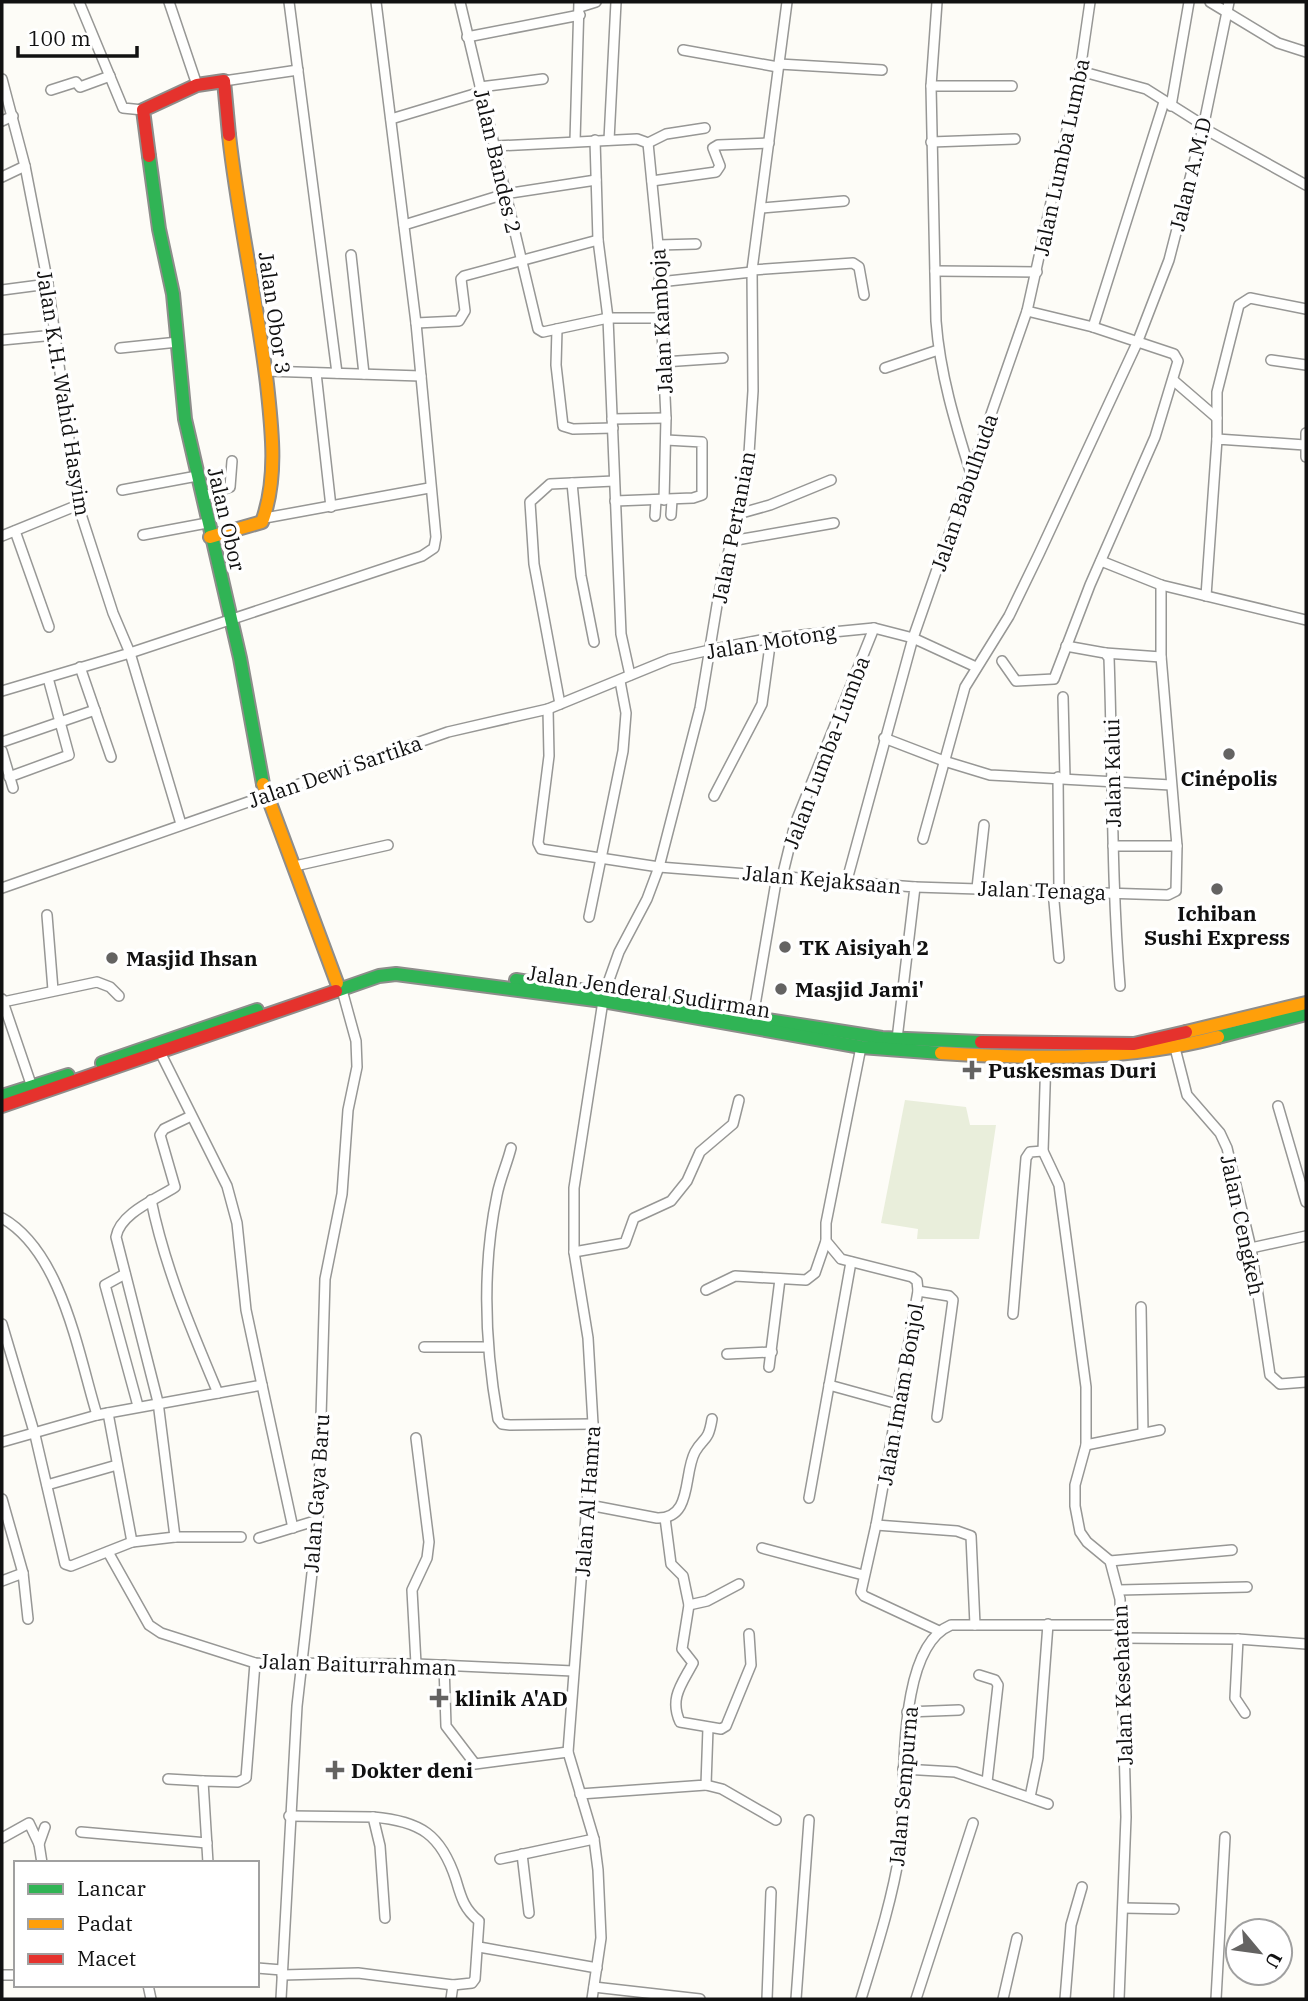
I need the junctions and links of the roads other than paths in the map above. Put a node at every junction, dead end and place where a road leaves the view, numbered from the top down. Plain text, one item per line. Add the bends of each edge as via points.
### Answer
1 (79, 2) edge
2 (169, 2) edge
3 (289, 2) edge
4 (376, 2) edge
5 (460, 2) edge
6 (596, 2) edge
7 (616, 2) edge
8 (787, 2) edge
9 (937, 2) edge
10 (1090, 2) edge
11 (1189, 2) edge
12 (1210, 2) edge
13 (1229, 2) edge
14 (580, 8) edge
15 (1226, 12) junction
16 (467, 37) junction
17 (682, 50) dead end
18 (1306, 52) edge
19 (779, 65) junction
20 (298, 70) junction
21 (882, 71) dead end
22 (1080, 71) junction
23 (110, 76) junction
24 (2, 79) edge
25 (543, 79) dead end
26 (224, 82) junction
27 (197, 85) junction
28 (932, 86) junction
29 (1012, 86) dead end
30 (481, 89) junction
31 (51, 90) dead end
32 (1168, 104) junction
33 (143, 110) junction
34 (13, 116) junction
35 (391, 119) junction
36 (2, 121) edge
37 (1203, 126) junction
38 (705, 128) dead end
39 (1015, 139) dead end
40 (595, 140) junction
41 (609, 140) junction
42 (575, 141) junction
43 (931, 142) junction
44 (648, 143) junction
45 (769, 143) junction
46 (496, 146) junction
47 (25, 166) junction
48 (2, 177) edge
49 (596, 180) junction
50 (652, 181) junction
51 (1306, 185) edge
52 (505, 194) junction
53 (844, 201) dead end
54 (761, 208) junction
55 (404, 225) junction
56 (598, 240) junction
57 (696, 244) dead end
58 (658, 245) junction
59 (351, 255) dead end
60 (522, 262) junction
61 (752, 271) junction
62 (935, 271) junction
63 (1037, 272) junction
64 (659, 282) junction
65 (48, 284) junction
66 (2, 290) edge
67 (864, 295) dead end
68 (1306, 309) edge
69 (1027, 311) junction
70 (608, 318) junction
71 (660, 318) junction
72 (416, 323) junction
73 (1093, 327) junction
74 (557, 329) junction
75 (55, 335) junction
76 (2, 340) edge
77 (178, 342) junction
78 (1137, 343) junction
79 (120, 348) dead end
80 (938, 350) junction
81 (723, 358) dead end
82 (1271, 360) dead end
83 (663, 362) junction
84 (1306, 365) edge
85 (885, 368) dead end
86 (265, 371) junction
87 (316, 373) junction
88 (337, 373) junction
89 (365, 374) junction
90 (421, 376) junction
91 (1173, 380) junction
92 (666, 418) junction
93 (1217, 418) junction
94 (613, 424) junction
95 (1306, 433) edge
96 (1217, 439) junction
97 (666, 440) junction
98 (1305, 445) edge
99 (1306, 457) edge
100 (232, 461) dead end
101 (971, 474) junction
102 (197, 475) junction
103 (831, 480) dead end
104 (614, 481) junction
105 (572, 483) junction
106 (429, 488) junction
107 (122, 490) dead end
108 (202, 497) junction
109 (664, 500) junction
110 (615, 501) junction
111 (78, 505) junction
112 (331, 507) junction
113 (738, 514) junction
114 (671, 515) dead end
115 (655, 516) dead end
116 (265, 518) junction
117 (207, 523) junction
118 (834, 523) dead end
119 (15, 531) junction
120 (143, 535) dead end
121 (2, 536) edge
122 (210, 537) junction
123 (731, 541) junction
124 (1101, 561) junction
125 (1161, 585) junction
126 (1206, 596) junction
127 (231, 618) junction
128 (1306, 620) edge
129 (49, 627) dead end
130 (874, 628) junction
131 (771, 638) junction
132 (913, 638) junction
133 (593, 642) dead end
134 (1066, 646) junction
135 (710, 650) junction
136 (130, 653) junction
137 (1106, 654) junction
138 (1161, 657) junction
139 (670, 659) joint
140 (1002, 661) dead end
141 (80, 667) junction
142 (976, 667) junction
143 (630, 676) junction
144 (48, 678) junction
145 (620, 681) junction
146 (2, 691) edge
147 (1063, 697) dead end
148 (560, 704) junction
149 (95, 709) junction
150 (548, 709) junction
151 (60, 721) junction
152 (884, 738) junction
153 (2, 742) edge
154 (2, 751) edge
155 (111, 757) dead end
156 (944, 761) junction
157 (9, 777) junction
158 (1062, 778) junction
159 (1114, 780) junction
160 (1171, 785) junction
161 (13, 788) dead end
162 (265, 795) junction
163 (714, 796) dead end
164 (181, 824) junction
165 (984, 825) dead end
166 (923, 839) dead end
167 (388, 845) dead end
168 (1113, 846) junction
169 (1177, 846) junction
170 (601, 859) junction
171 (295, 866) junction
172 (659, 867) junction
173 (780, 876) junction
174 (847, 880) junction
175 (915, 887) junction
176 (2, 888) edge
177 (977, 888) junction
178 (1056, 890) junction
179 (1112, 892) junction
180 (47, 915) dead end
181 (589, 916) dead end
182 (1059, 958) dead end
183 (1120, 986) dead end
184 (340, 987) junction
185 (53, 990) junction
186 (119, 996) dead end
187 (603, 998) junction
188 (2, 1001) edge
189 (1306, 1003) edge
190 (1306, 1014) edge
191 (753, 1017) junction
192 (786, 1026) junction
193 (197, 1035) junction
194 (897, 1039) junction
195 (861, 1047) junction
196 (1175, 1048) junction
197 (1094, 1050) junction
198 (160, 1052) junction
199 (1046, 1056) junction
200 (32, 1087) junction
201 (2, 1096) edge
202 (739, 1100) dead end
203 (2, 1106) edge
204 (1278, 1106) dead end
205 (191, 1116) junction
206 (511, 1148) dead end
207 (1042, 1150) junction
208 (151, 1200) junction
209 (1306, 1202) edge
210 (2, 1218) edge
211 (1306, 1236) edge
212 (826, 1241) junction
213 (1251, 1248) junction
214 (574, 1252) junction
215 (852, 1262) junction
216 (125, 1274) junction
217 (780, 1279) junction
218 (706, 1290) dead end
219 (918, 1291) junction
220 (1141, 1307) dead end
221 (1013, 1314) dead end
222 (2, 1324) edge
223 (424, 1347) dead end
224 (488, 1347) junction
225 (772, 1352) junction
226 (727, 1354) dead end
227 (769, 1367) dead end
228 (1306, 1382) edge
229 (262, 1385) junction
230 (829, 1385) junction
231 (218, 1392) junction
232 (158, 1402) junction
233 (898, 1404) junction
234 (138, 1406) junction
235 (108, 1413) junction
236 (97, 1415) junction
237 (937, 1417) dead end
238 (712, 1419) dead end
239 (593, 1424) junction
240 (1160, 1430) dead end
241 (1143, 1432) junction
242 (35, 1435) junction
243 (416, 1438) dead end
244 (2, 1442) edge
245 (1086, 1445) junction
246 (117, 1465) junction
247 (47, 1485) junction
248 (809, 1498) dead end
249 (2, 1499) edge
250 (589, 1505) junction
251 (665, 1518) junction
252 (318, 1520) junction
253 (876, 1525) junction
254 (293, 1528) junction
255 (175, 1537) junction
256 (241, 1537) dead end
257 (259, 1538) dead end
258 (132, 1542) junction
259 (762, 1548) dead end
260 (1232, 1550) dead end
261 (108, 1552) junction
262 (1110, 1561) junction
263 (23, 1573) junction
264 (863, 1576) junction
265 (2, 1581) edge
266 (739, 1584) dead end
267 (1247, 1587) dead end
268 (1118, 1590) junction
269 (689, 1605) junction
270 (28, 1619) dead end
271 (1048, 1624) junction
272 (975, 1625) junction
273 (1120, 1625) junction
274 (939, 1631) junction
275 (750, 1634) dead end
276 (1121, 1638) junction
277 (1238, 1639) junction
278 (1306, 1644) edge
279 (255, 1663) junction
280 (301, 1664) junction
281 (416, 1664) junction
282 (444, 1665) junction
283 (573, 1671) junction
284 (979, 1675) dead end
285 (959, 1710) dead end
286 (907, 1712) junction
287 (1245, 1713) dead end
288 (708, 1728) junction
289 (568, 1752) junction
290 (903, 1769) junction
291 (168, 1779) dead end
292 (203, 1781) junction
293 (987, 1782) junction
294 (706, 1786) junction
295 (580, 1794) junction
296 (1030, 1797) junction
297 (1048, 1804) dead end
298 (289, 1816) junction
299 (373, 1817) junction
300 (776, 1819) dead end
301 (809, 1820) dead end
302 (973, 1824) dead end
303 (45, 1827) dead end
304 (81, 1832) dead end
305 (1226, 1837) dead end
306 (2, 1838) edge
307 (594, 1839) junction
308 (207, 1843) junction
309 (39, 1844) junction
310 (522, 1854) junction
311 (500, 1859) dead end
312 (42, 1861) edge
313 (208, 1861) edge
314 (1082, 1887) dead end
315 (771, 1892) dead end
316 (1123, 1908) junction
317 (1174, 1909) dead end
318 (529, 1913) dead end
319 (385, 1918) dead end
320 (1017, 1938) dead end
321 (479, 1947) junction
322 (259, 1968) edge
323 (597, 1968) junction
324 (282, 1972) junction
325 (453, 1986) junction
326 (594, 1987) junction
327 (685, 1998) edge
328 (281, 1999) edge
329 (451, 1999) edge
330 (593, 1999) edge
331 (700, 1999) edge
332 (767, 1999) edge
333 (796, 1999) edge
334 (861, 1999) edge
335 (916, 1999) edge
336 (1003, 1999) edge
337 (1065, 1999) edge
338 (1119, 1999) edge
339 (1216, 1999) edge

1 - 23 street
2 - 27 street
3 - 20 street
4 - 35 street
5 - 16 street, Jalan Bandes 2
6 - 14 street
7 - 41 street
8 - 19 street, Jalan Pertanian
9 - 28 street
10 - 22 street, Jalan Lumba Lumba
11 - 32 street
12 - 15 street
13 - 15 street, Jalan A.M.D
14 - 16 street
14 - 42 street
15 - 18 street via 1278,43
15 - 37 street, Jalan A.M.D
16 - 30 street, Jalan Bandes 2
17 - 19 street
19 - 21 street
19 - 45 street, Jalan Pertanian
20 - 26 street
20 - 88 street
22 - 32 street via 1132,83
22 - 63 street, Jalan Lumba Lumba
23 - 31 street via 80,88 76,82
23 - 33 street via 123,108
24 - 34 street, Jalan K.H. Wahid Hasyim
25 - 30 street
26 - 27 street
26 - 86 street, Jalan Obor 3 via 235,185
27 - 33 street
28 - 29 street
28 - 43 street
30 - 35 street
30 - 46 street, Jalan Bandes 2
32 - 37 street
32 - 73 street
33 - 77 street, Jalan Obor
34 - 36 street
34 - 47 street, Jalan K.H. Wahid Hasyim
35 - 55 street
37 - 51 street
37 - 78 street, Jalan A.M.D via 1168,260
38 - 44 street via 666,134
39 - 43 street
40 - 41 street
40 - 42 street
40 - 49 street
41 - 44 street
42 - 46 street
43 - 62 street
44 - 50 street, Jalan Kamboja
45 - 50 street via 718,145 713,148 720,166 716,172
45 - 54 street, Jalan Pertanian
46 - 52 street, Jalan Bandes 2
47 - 48 street
47 - 65 street, Jalan K.H. Wahid Hasyim
49 - 52 street
49 - 56 street
50 - 58 street, Jalan Kamboja
52 - 55 street
52 - 60 street, Jalan Bandes 2
53 - 54 street
54 - 61 street, Jalan Pertanian
55 - 72 street
56 - 60 street
56 - 70 street
57 - 58 street
58 - 64 street, Jalan Kamboja
59 - 89 street
60 - 72 street via 464,276 465,310 460,321
60 - 74 street, Jalan Bandes 2 via 536,320 543,332
61 - 64 street
61 - 67 street via 853,263 859,267
61 - 113 street, Jalan Pertanian via 753,408 748,469
62 - 63 street
62 - 80 street
63 - 69 street, Jalan Lumba Lumba
64 - 71 street, Jalan Kamboja
65 - 66 street
65 - 75 street, Jalan K.H. Wahid Hasyim
68 - 93 street via 1250,298 1239,305 1217,392
69 - 73 street
69 - 101 street, Jalan Babulhuda
70 - 71 street
70 - 74 street
70 - 94 street
71 - 83 street, Jalan Kamboja
72 - 90 street
73 - 78 street
74 - 94 street via 563,426
75 - 76 street
75 - 111 street, Jalan K.H. Wahid Hasyim
77 - 79 street
77 - 102 street, Jalan Obor via 185,419
78 - 91 street via 1176,356
78 - 142 street, Jalan A.M.D via 1024,587
80 - 85 street
80 - 101 street
81 - 83 street
82 - 84 street
83 - 92 street, Jalan Kamboja
86 - 87 street
86 - 116 street, Jalan Obor 3 via 272,465
87 - 88 street
87 - 112 street
88 - 89 street
89 - 90 street
90 - 106 street
91 - 93 street
91 - 124 street via 1155,437
92 - 94 street
92 - 97 street, Jalan Kamboja
93 - 96 street
94 - 104 street
95 - 98 street
96 - 98 street
96 - 126 street
97 - 109 street, Jalan Kamboja
97 - 109 street via 702,442 702,495
98 - 99 street
100 - 108 street via 230,487
101 - 132 street, Jalan Babulhuda
102 - 107 street
102 - 108 street, Jalan Obor
103 - 113 street
104 - 105 street
104 - 110 street
105 - 133 street
105 - 148 street via 550,484 530,502 534,564
106 - 112 street
106 - 127 street via 436,544 429,552
108 - 117 street, Jalan Obor
109 - 110 street
109 - 114 street
109 - 115 street
110 - 143 street via 621,634
111 - 119 street
111 - 136 street, Jalan K.H. Wahid Hasyim
112 - 116 street
113 - 123 street, Jalan Pertanian
116 - 122 street via 257,525
117 - 120 street
117 - 122 street, Jalan Obor
118 - 123 street
119 - 121 street
119 - 129 street
122 - 127 street, Jalan Obor
123 - 135 street, Jalan Pertanian
124 - 125 street
124 - 134 street
125 - 126 street
125 - 138 street
126 - 128 street
127 - 136 street
127 - 162 street, Jalan Obor
130 - 131 street, Jalan Motong
130 - 132 street, Jalan Motong
130 - 173 street, Jalan Lumba-Lumba via 795,824
131 - 135 street, Jalan Motong
131 - 163 street via 762,704
132 - 142 street, Jalan Motong
132 - 152 street, Jalan Babulhuda
134 - 137 street
134 - 140 street via 1049,681 1016,681
135 - 139 street, Jalan Motong
135 - 172 street, Jalan Pertanian via 700,708
136 - 141 street
136 - 164 street, Jalan K.H. Wahid Hasyim
137 - 138 street
137 - 159 street, Jalan Kalui
138 - 160 street
139 - 143 street, Jalan Dewi Sartika
141 - 144 street
141 - 149 street
142 - 156 street, Jalan A.M.D via 965,687
143 - 145 street, Jalan Dewi Sartika
144 - 146 street
144 - 151 street
145 - 148 street, Jalan Dewi Sartika
145 - 170 street via 626,713 623,751
147 - 158 street
148 - 150 street, Jalan Dewi Sartika
149 - 151 street
149 - 155 street
150 - 162 street, Jalan Dewi Sartika via 448,732
150 - 170 street, Jalan Kejaksaan via 549,756 538,846
151 - 153 street
151 - 157 street via 68,757
152 - 156 street
152 - 174 street
154 - 157 street
156 - 158 street via 990,775
156 - 166 street, Jalan A.M.D
157 - 161 street
158 - 159 street
158 - 178 street
159 - 160 street
159 - 168 street, Jalan Kalui
160 - 169 street
162 - 164 street, Jalan Dewi Sartika
162 - 171 street, Jalan Obor
164 - 176 street, Jalan Dewi Sartika
165 - 177 street
167 - 171 street
168 - 169 street
168 - 179 street, Jalan Kalui
169 - 179 street, Jalan Tenaga via 1177,888 1168,895
170 - 172 street, Jalan Kejaksaan
170 - 181 street
171 - 184 street, Jalan Obor
172 - 173 street, Jalan Kejaksaan
172 - 187 street, Jalan Pertanian
173 - 174 street, Jalan Kejaksaan
173 - 191 street, Jalan Lumba-Lumba
174 - 175 street, Jalan Kejaksaan
175 - 177 street, Jalan Tenaga
175 - 194 street, Jalan Kejaksaan
177 - 178 street, Jalan Tenaga
178 - 179 street, Jalan Tenaga
178 - 182 street
179 - 183 street, Jalan Kalui
180 - 185 street
184 - 187 street, Jalan Jenderal Sudirman via 372,972 410,968 538,982
184 - 193 street, Jalan Jenderal Sudirman
184 - 252 street, Jalan Gaya Baru via 356,1041 357,1068 348,1110 342,1194 325,1279
185 - 186 street via 97,982
185 - 188 street
187 - 191 street, Jalan Jenderal Sudirman
187 - 192 street, Jalan Jenderal Sudirman
187 - 214 street, Jalan Al Hamra via 574,1188
188 - 200 street
189 - 197 street, Jalan Jenderal Sudirman via 1160,1040
190 - 196 street, Jalan Jenderal Sudirman
191 - 192 street, Jalan Jenderal Sudirman
192 - 194 street, Jalan Jenderal Sudirman
192 - 195 street, Jalan Jenderal Sudirman
193 - 198 street, Jalan Jenderal Sudirman
193 - 200 street, Jalan Jenderal Sudirman
194 - 197 street, Jalan Jenderal Sudirman
195 - 199 street, Jalan Jenderal Sudirman
195 - 212 street
196 - 197 street, Jalan Jenderal Sudirman via 1129,1055
196 - 213 street, Jalan Cengkeh via 1187,1095 1227,1148
197 - 199 street, Jalan Jenderal Sudirman
198 - 203 street, Jalan Jenderal Sudirman
198 - 205 street
199 - 207 street
200 - 201 street, Jalan Jenderal Sudirman
202 - 214 street via 733,1124 700,1152 687,1181 671,1201 634,1219 625,1243
204 - 209 street
205 - 208 street via 161,1132 175,1187
205 - 229 street via 227,1186 237,1223 246,1310
206 - 224 street via 497,1191 489,1239
207 - 221 street via 1030,1152 1026,1158
207 - 245 street via 1059,1185 1086,1387
208 - 216 street via 117,1231
208 - 231 street via 160,1246
210 - 236 street via 33,1243 47,1266
211 - 213 street
212 - 215 street, Jalan Imam Bonjol via 841,1259
212 - 217 street via 812,1278
213 - 228 street, Jalan Cengkeh via 1270,1375 1280,1384
214 - 239 street, Jalan Al Hamra via 588,1338
215 - 219 street, Jalan Imam Bonjol via 909,1276 917,1281
215 - 230 street
216 - 232 street
216 - 234 street via 107,1281 105,1287
217 - 218 street via 736,1276
217 - 225 street
219 - 233 street, Jalan Imam Bonjol
219 - 237 street via 953,1300
220 - 241 street
222 - 242 street
223 - 224 street
224 - 239 street via 500,1423
225 - 226 street
225 - 227 street
229 - 231 street
229 - 254 street
230 - 233 street
230 - 248 street
231 - 232 street
232 - 234 street
232 - 255 street
233 - 253 street, Jalan Imam Bonjol
234 - 235 street
235 - 236 street
235 - 246 street
236 - 242 street
238 - 251 street via 706,1440 694,1454 681,1505
239 - 250 street, Jalan Al Hamra
240 - 241 street
241 - 245 street
242 - 244 street
242 - 247 street
243 - 281 street via 429,1542 412,1590
245 - 262 street via 1075,1485 1080,1532
246 - 247 street
246 - 258 street
247 - 261 street via 65,1564 71,1566
249 - 263 street
250 - 251 street
250 - 283 street, Jalan Al Hamra
251 - 269 street via 671,1564 683,1576
252 - 254 street
252 - 280 street, Jalan Gaya Baru
253 - 264 street, Jalan Imam Bonjol
253 - 272 street via 971,1536
254 - 257 street
255 - 256 street
255 - 258 street
258 - 261 street
259 - 264 street
260 - 262 street
261 - 279 street, Jalan Baiturrahman via 149,1625
262 - 268 street, Jalan Kesehatan
263 - 265 street
263 - 270 street
264 - 274 street via 864,1596
266 - 269 street
267 - 268 street
268 - 273 street, Jalan Kesehatan
269 - 288 street via 682,1649 693,1663 674,1703 682,1723
271 - 272 street
271 - 273 street
271 - 296 street via 1038,1758
272 - 274 street via 951,1625
273 - 276 street, Jalan Kesehatan
274 - 286 street, Jalan Sempurna via 922,1661
275 - 288 street via 751,1665 726,1726
276 - 277 street
276 - 316 street, Jalan Kesehatan via 1126,1817
277 - 278 street
277 - 287 street via 1235,1698
279 - 280 street, Jalan Baiturrahman
279 - 292 street via 246,1778
280 - 281 street, Jalan Baiturrahman
280 - 298 street, Jalan Gaya Baru
281 - 282 street, Jalan Baiturrahman
282 - 283 street, Jalan Baiturrahman
282 - 289 street via 446,1726 475,1765
283 - 289 street, Jalan Al Hamra
284 - 293 street via 998,1685
285 - 286 street
286 - 290 street, Jalan Sempurna
288 - 294 street
289 - 295 street, Jalan Al Hamra
290 - 293 street via 955,1772
290 - 334 street, Jalan Sempurna via 896,1870
291 - 292 street
292 - 308 street
293 - 296 street
294 - 295 street
294 - 300 street via 722,1789
295 - 307 street, Jalan Al Hamra
296 - 297 street
298 - 299 street
298 - 324 street, Jalan Gaya Baru
299 - 319 street via 380,1846
299 - 321 street via 413,1823 442,1849 467,1911 481,1926
301 - 333 street
302 - 335 street
303 - 309 street
304 - 308 street
305 - 339 street
306 - 309 street via 29,1823
307 - 310 street
307 - 323 street, Jalan Al Hamra via 601,1908
308 - 313 street
309 - 312 street
310 - 311 street
310 - 318 street
314 - 337 street via 1071,1925
315 - 332 street
316 - 317 street
316 - 338 street, Jalan Kesehatan
320 - 336 street
321 - 323 street
321 - 325 street via 474,1982
322 - 324 street
323 - 326 street, Jalan Al Hamra
324 - 325 street via 358,1973
324 - 328 street, Jalan Gaya Baru
325 - 329 street
326 - 327 street
326 - 330 street, Jalan Al Hamra
327 - 331 street

